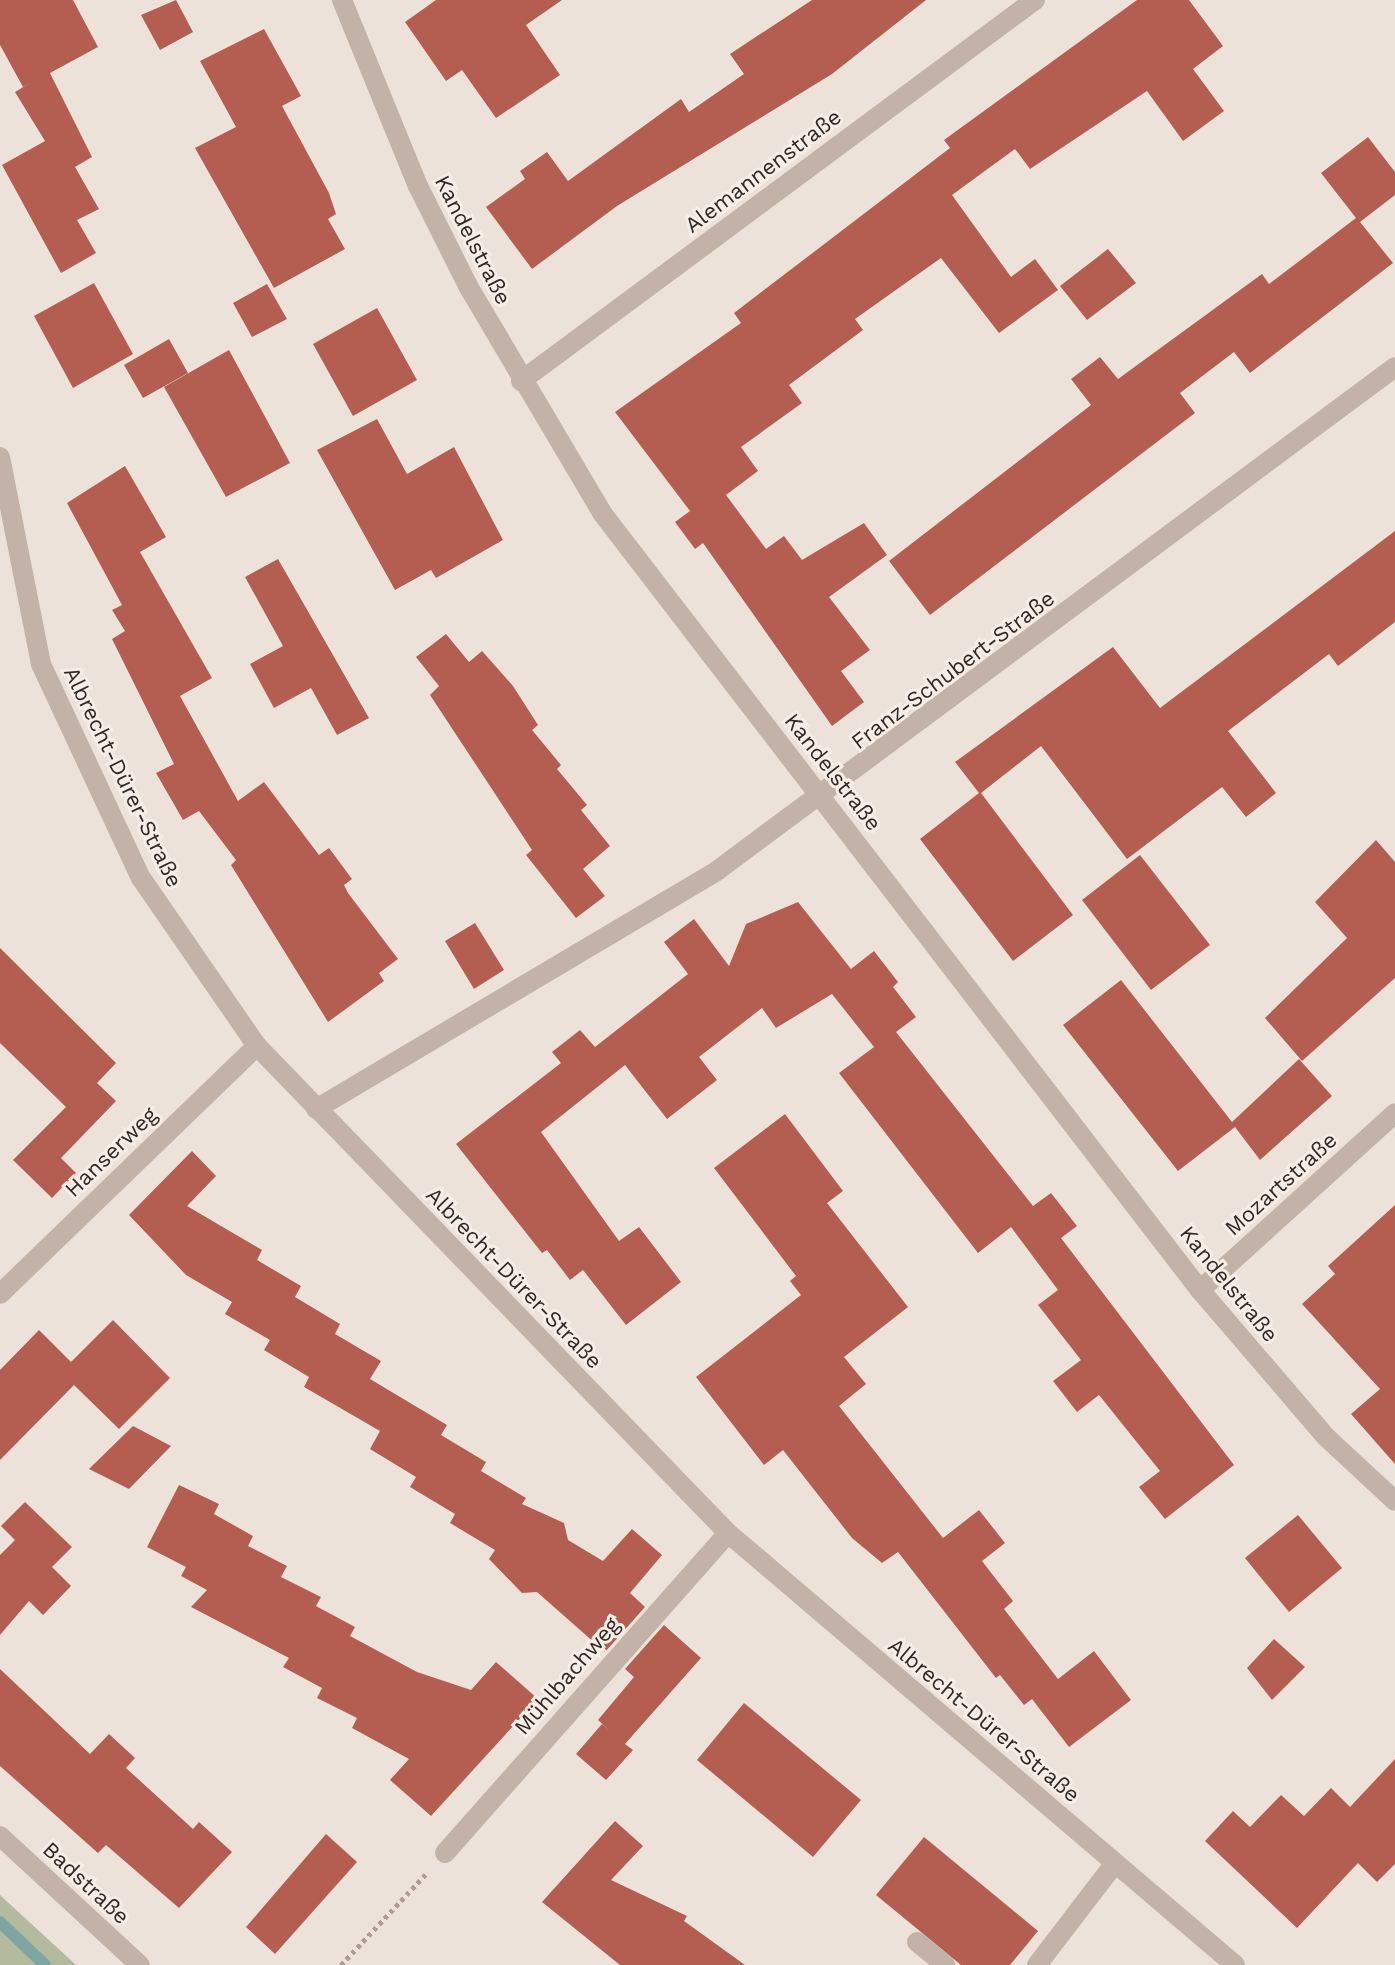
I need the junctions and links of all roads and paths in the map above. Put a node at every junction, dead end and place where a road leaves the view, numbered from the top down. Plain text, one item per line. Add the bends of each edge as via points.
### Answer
1 (342, 0) edge
2 (1035, 0) edge
3 (1395, 367) edge
4 (521, 381) junction
5 (0, 457) edge
6 (8, 566) edge
7 (823, 798) junction
8 (257, 1046) junction
9 (316, 1109) junction
10 (1395, 1113) edge
11 (1200, 1290) junction
12 (0, 1294) edge
13 (1395, 1501) edge
14 (728, 1533) junction
15 (0, 1836) edge
16 (445, 1853) joint
17 (1115, 1863) junction
18 (917, 1942) dead end
19 (140, 1965) edge
20 (341, 1965) edge
21 (945, 1965) edge
22 (1037, 1965) edge
23 (1235, 1965) edge

1 - 4 street, Kandelstraße via 418,186
2 - 4 street, Alemannenstraße
3 - 7 street, Franz-Schubert-Straße
4 - 7 street, Kandelstraße via 602,513
5 - 6 street, Albrecht-Dürer-Straße
6 - 8 street, Albrecht-Dürer-Straße via 41,664 141,878
7 - 9 street, Franz-Schubert-Straße via 718,870
7 - 11 street, Kandelstraße
8 - 9 street, Albrecht-Dürer-Straße
8 - 12 street, Hanserweg
9 - 14 street, Albrecht-Dürer-Straße
10 - 11 street, Mozartstraße
11 - 13 street, Kandelstraße via 1326,1437
14 - 16 street, Mühlbachweg
14 - 17 street, Albrecht-Dürer-Straße
15 - 19 street, Badstraße
16 - 20 path
17 - 22 street
17 - 23 street, Albrecht-Dürer-Straße
18 - 21 street

